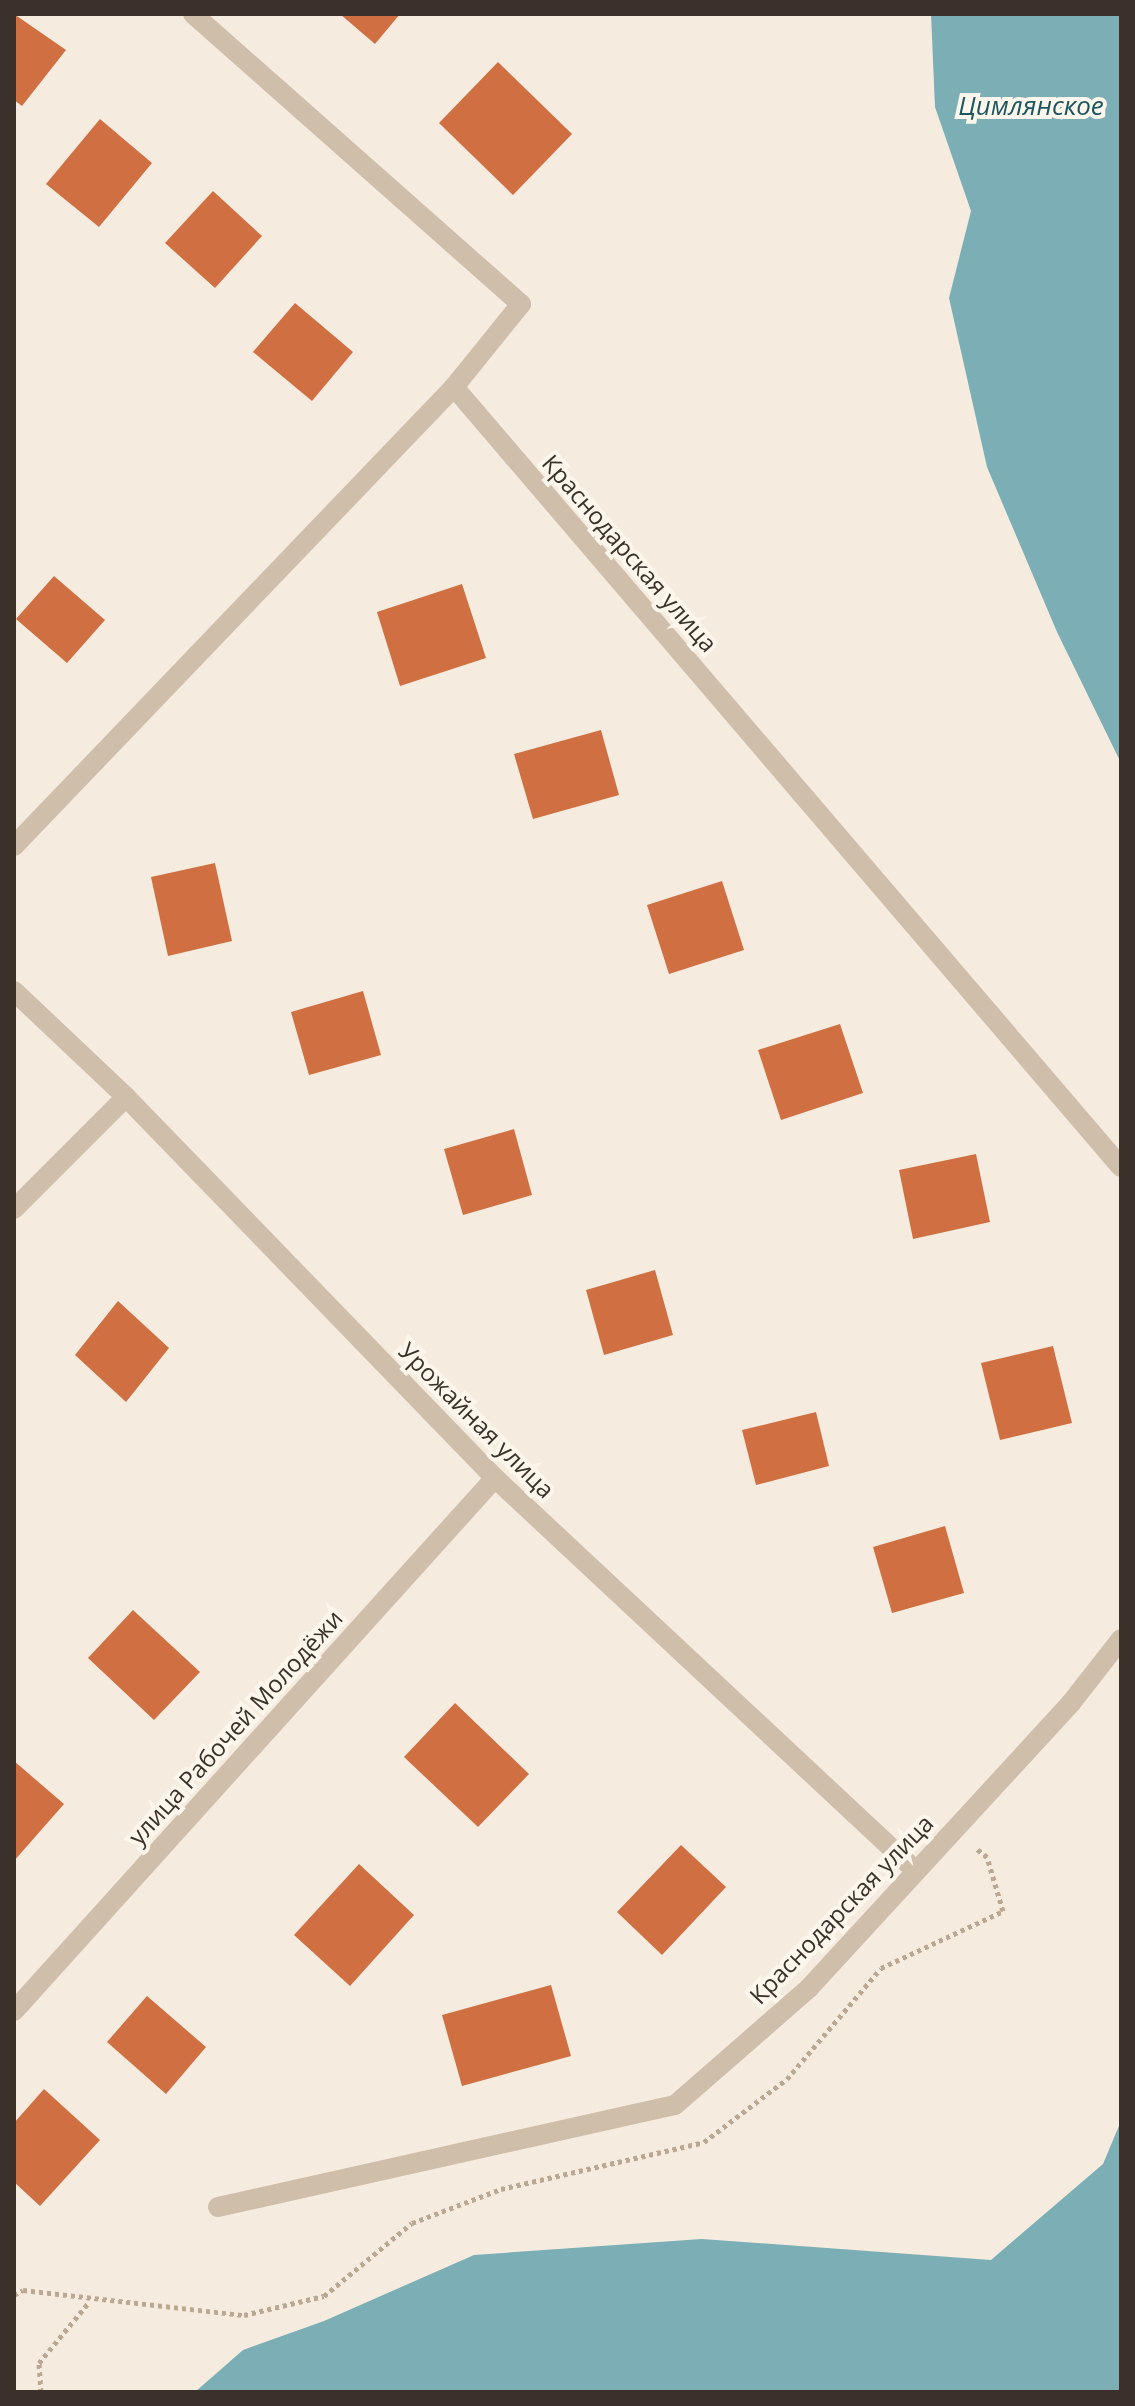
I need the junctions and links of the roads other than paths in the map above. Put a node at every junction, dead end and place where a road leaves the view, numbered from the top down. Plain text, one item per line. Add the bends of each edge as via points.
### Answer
1 (193, 14) edge
2 (454, 387) junction
3 (14, 846) edge
4 (14, 991) edge
5 (126, 1097) junction
6 (1121, 1167) edge
7 (14, 1209) edge
8 (495, 1478) junction
9 (1121, 1639) edge
10 (916, 1871) junction
11 (14, 2011) edge
12 (218, 2207) dead end

1 - 2 street via 521,304
2 - 3 street
2 - 6 street, Краснодарская улица
4 - 5 street, Урожайная улица
5 - 7 street
5 - 8 street, Урожайная улица
8 - 10 street, Урожайная улица
8 - 11 street, улица Рабочей Молодёжи
9 - 10 street, Краснодарская улица via 1071,1703
10 - 12 street, Краснодарская улица via 809,1988 675,2105

